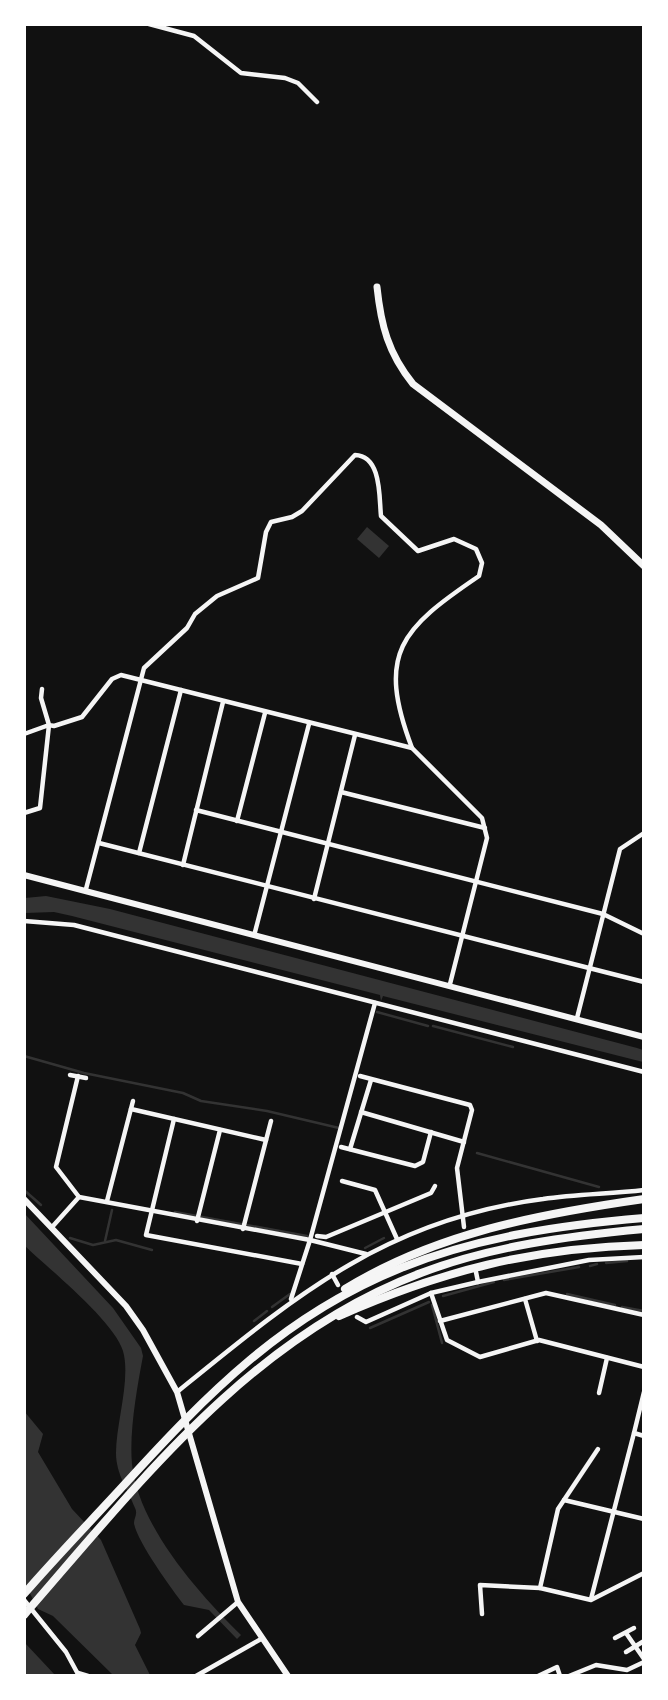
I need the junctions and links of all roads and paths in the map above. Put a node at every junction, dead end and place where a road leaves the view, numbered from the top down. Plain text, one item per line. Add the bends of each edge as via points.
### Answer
1 (149, 24) edge
2 (317, 102) dead end
3 (377, 287) dead end
4 (643, 566) edge
5 (139, 682) junction
6 (42, 690) dead end
7 (181, 690) junction
8 (223, 702) junction
9 (265, 713) junction
10 (309, 724) junction
11 (49, 725) junction
12 (24, 734) edge
13 (355, 735) junction
14 (412, 748) junction
15 (341, 792) junction
16 (196, 810) junction
17 (24, 813) edge
18 (237, 821) junction
19 (485, 828) junction
20 (282, 833) junction
21 (643, 833) edge
22 (99, 842) junction
23 (327, 844) junction
24 (139, 853) junction
25 (183, 866) junction
26 (24, 875) edge
27 (477, 883) junction
28 (268, 887) junction
29 (86, 889) junction
30 (314, 899) junction
31 (603, 914) junction
32 (24, 921) edge
33 (255, 932) junction
34 (643, 934) edge
35 (463, 936) junction
36 (590, 968) junction
37 (643, 982) edge
38 (450, 984) junction
39 (376, 1003) junction
40 (577, 1018) junction
41 (643, 1037) edge
42 (643, 1072) edge
43 (70, 1075) dead end
44 (78, 1076) junction
45 (360, 1076) dead end
46 (86, 1078) dead end
47 (371, 1079) junction
48 (133, 1101) dead end
49 (131, 1109) junction
50 (361, 1112) junction
51 (174, 1119) junction
52 (271, 1121) dead end
53 (220, 1130) junction
54 (431, 1132) junction
55 (266, 1140) junction
56 (464, 1142) junction
57 (341, 1147) dead end
58 (350, 1149) junction
59 (342, 1181) dead end
60 (435, 1186) dead end
61 (643, 1190) edge
62 (79, 1198) junction
63 (24, 1199) edge
64 (643, 1199) edge
65 (107, 1201) junction
66 (152, 1211) junction
67 (385, 1212) junction
68 (461, 1216) junction
69 (643, 1218) edge
70 (197, 1221) junction
71 (53, 1226) junction
72 (464, 1227) dead end
73 (243, 1229) junction
74 (643, 1229) edge
75 (317, 1236) dead end
76 (397, 1239) junction
77 (310, 1240) junction
78 (643, 1245) edge
79 (366, 1254) junction
80 (643, 1256) edge
81 (302, 1264) junction
82 (476, 1272) dead end
83 (331, 1274) junction
84 (478, 1282) junction
85 (338, 1285) dead end
86 (431, 1293) junction
87 (525, 1299) junction
88 (290, 1300) junction
89 (643, 1315) edge
90 (357, 1317) dead end
91 (299, 1321) junction
92 (440, 1321) junction
93 (306, 1331) junction
94 (537, 1341) junction
95 (607, 1358) junction
96 (643, 1367) edge
97 (177, 1392) junction
98 (598, 1392) dead end
99 (643, 1392) edge
100 (634, 1433) junction
101 (643, 1436) edge
102 (598, 1450) dead end
103 (564, 1500) junction
104 (614, 1511) junction
105 (643, 1519) edge
106 (643, 1573) edge
107 (540, 1588) junction
108 (24, 1596) edge
109 (591, 1600) junction
110 (238, 1601) junction
111 (482, 1614) dead end
112 (24, 1616) edge
113 (634, 1628) dead end
114 (626, 1633) junction
115 (198, 1636) dead end
116 (615, 1638) dead end
117 (261, 1639) junction
118 (643, 1641) edge
119 (635, 1646) junction
120 (626, 1652) dead end
121 (643, 1660) edge
122 (77, 1675) edge
123 (88, 1675) edge
124 (196, 1675) edge
125 (288, 1675) edge
126 (538, 1675) edge
127 (560, 1675) edge
128 (569, 1675) edge

1 - 2 street via 194,36 241,73 298,83
3 - 4 main road via 384,336 400,368 426,396 601,525
5 - 7 street
5 - 11 street via 121,675 82,717
5 - 14 street via 153,657 187,628 195,614 217,596 258,578 271,522 302,511 345,463 361,455 377,476 381,516 418,551 454,539 476,549 482,563 479,576 436,605 405,637 395,673 396,699
5 - 22 street
6 - 11 street
7 - 8 street
7 - 24 street
8 - 9 street
8 - 16 street
9 - 10 street
9 - 18 street
10 - 13 street
10 - 20 street
11 - 12 street
11 - 17 street via 40,808
13 - 14 street
13 - 15 street
14 - 19 street via 482,818
15 - 19 street
15 - 23 street
16 - 18 street
16 - 25 street
18 - 20 street
19 - 27 street
20 - 23 street
20 - 28 street
21 - 31 street via 620,849
22 - 24 street
22 - 29 street
23 - 27 street
23 - 30 street
24 - 25 street
25 - 28 street
26 - 29 street
27 - 31 street
27 - 35 street
28 - 30 street
28 - 33 street
29 - 33 street
30 - 35 street
31 - 34 street
31 - 36 street
32 - 39 street via 74,925
33 - 38 street
35 - 36 street
35 - 38 street
36 - 37 street
36 - 40 street
38 - 40 street
39 - 42 street
39 - 77 street
40 - 41 street
43 - 44 street
44 - 46 street
44 - 62 street via 57,1167
45 - 47 street
47 - 50 street
47 - 56 street via 470,1105
48 - 49 street
49 - 51 street
49 - 65 street
50 - 54 street
50 - 58 street
51 - 53 street
51 - 66 street
52 - 55 street
53 - 55 street
53 - 70 street
54 - 56 street
54 - 58 street via 420,1166
55 - 73 street
56 - 68 street via 457,1168
57 - 58 street
59 - 67 street via 375,1191
60 - 67 street via 431,1193
61 - 68 street via 542,1199
62 - 65 street
62 - 71 street
63 - 71 street
64 - 91 highway via 519,1221 440,1242 358,1281
65 - 66 street
66 - 70 street
66 - 81 street via 146,1235
67 - 75 street via 326,1237
67 - 76 street
68 - 72 street
68 - 76 street
69 - 91 highway via 545,1229 454,1250 375,1279
70 - 73 street
71 - 97 street via 126,1306
73 - 77 street
74 - 93 highway via 542,1242 456,1261 376,1292
76 - 79 street
77 - 79 street
77 - 81 street
78 - 93 highway via 534,1255 470,1268 404,1287
79 - 83 street
80 - 84 street
81 - 88 street
82 - 84 street
83 - 85 street
83 - 88 street
84 - 86 street
86 - 90 street via 366,1322
86 - 92 street
87 - 89 street via 546,1293
87 - 92 street
87 - 94 street
88 - 97 street
91 - 108 highway via 253,1354 203,1401
92 - 94 street via 447,1340 480,1357
93 - 112 highway via 259,1366 176,1444
94 - 95 street
95 - 96 street
95 - 98 street
97 - 110 street
99 - 100 street
100 - 101 street
100 - 104 street
102 - 103 street
103 - 104 street
103 - 107 street
104 - 105 street
104 - 109 street
106 - 109 street
107 - 109 street
107 - 111 street via 480,1585
108 - 122 street via 66,1652
110 - 115 street
110 - 117 street
113 - 114 street
114 - 116 street
114 - 119 street
117 - 124 street
117 - 125 street
118 - 119 street
119 - 120 street
119 - 121 street
121 - 128 street via 627,1671 596,1665
122 - 123 street
126 - 127 street via 557,1667

